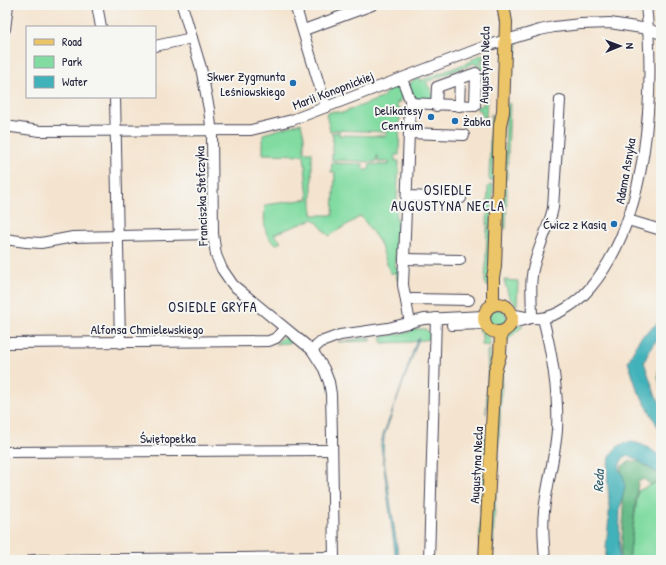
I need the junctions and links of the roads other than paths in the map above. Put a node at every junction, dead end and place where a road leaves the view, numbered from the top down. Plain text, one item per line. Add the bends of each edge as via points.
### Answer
1 (8, 5) edge
2 (97, 5) edge
3 (182, 5) edge
4 (295, 5) edge
5 (372, 5) edge
6 (646, 5) edge
7 (101, 26) edge
8 (5, 29) edge
9 (648, 29) junction
10 (304, 30) junction
11 (661, 34) edge
12 (192, 38) junction
13 (502, 41) junction
14 (156, 46) edge
15 (402, 78) junction
16 (460, 79) junction
17 (115, 98) edge
18 (560, 100) dead end
19 (410, 103) junction
20 (436, 106) junction
21 (459, 106) junction
22 (326, 107) junction
23 (5, 126) edge
24 (117, 130) junction
25 (212, 131) junction
26 (409, 133) junction
27 (464, 135) dead end
28 (407, 196) junction
29 (461, 198) dead end
30 (628, 220) junction
31 (661, 230) edge
32 (213, 234) junction
33 (119, 236) junction
34 (5, 239) edge
35 (404, 259) junction
36 (460, 260) dead end
37 (407, 300) junction
38 (469, 300) dead end
39 (497, 305) junction
40 (512, 318) junction
41 (538, 318) junction
42 (436, 321) junction
43 (410, 323) junction
44 (491, 326) junction
45 (284, 329) junction
46 (5, 343) edge
47 (120, 343) junction
48 (312, 350) junction
49 (332, 450) junction
50 (8, 452) edge
51 (334, 558) edge
52 (32, 560) edge
53 (429, 560) edge
54 (485, 560) edge
55 (545, 560) edge

1 - 8 street
2 - 7 street
3 - 12 street, Franciszka Stefczyka
4 - 10 street
5 - 10 street
6 - 9 street, Adama Asnyka
9 - 11 street, Marii Konopnickiej
9 - 13 street, Marii Konopnickiej via 610,23 581,24 547,28
9 - 30 street, Adama Asnyka via 649,77 646,124 642,162
10 - 22 street
12 - 14 street
12 - 25 street, Franciszka Stefczyka via 205,84
13 - 15 street, Marii Konopnickiej
13 - 39 main road, Augustyna Necla via 497,112 500,125 495,267
15 - 19 street
15 - 22 street, Marii Konopnickiej
16 - 20 street via 437,87
16 - 21 street
16 - 21 street via 476,74 475,106
17 - 24 street
18 - 41 street via 553,208 534,262 532,277
19 - 20 street
19 - 26 street
20 - 21 street
22 - 25 street, Marii Konopnickiej via 260,129
23 - 24 street, Marii Konopnickiej via 40,131
24 - 25 street, Marii Konopnickiej
24 - 33 street
25 - 32 street, Franciszka Stefczyka
26 - 27 street
26 - 28 street
28 - 29 street
28 - 35 street
30 - 31 street
30 - 41 street, Adama Asnyka via 598,279 584,294 557,313
32 - 33 street
32 - 45 street, Franciszka Stefczyka via 216,255 228,280
33 - 34 street via 73,237 42,243
33 - 47 street
35 - 36 street
35 - 37 street via 403,285
37 - 38 street
37 - 43 street
39 - 40 main road via 506,306
39 - 44 main road via 485,312
40 - 41 street, Adama Asnyka
40 - 44 main road via 506,330
41 - 55 street via 553,363 557,407 557,429 544,512
42 - 43 street via 424,319
42 - 44 street via 464,318
42 - 53 street
43 - 48 street via 340,335 321,342
44 - 54 main road, Augustyna Necla via 500,355 495,371
45 - 47 street, Alfonsa Chmielewskiego via 276,338 269,341
45 - 48 street, Franciszka Stefczyka
46 - 47 street, Alfonsa Chmielewskiego
48 - 49 street, Franciszka Stefczyka via 329,382
49 - 50 street, Świętopełka
49 - 51 street, Franciszka Stefczyka
51 - 52 street

